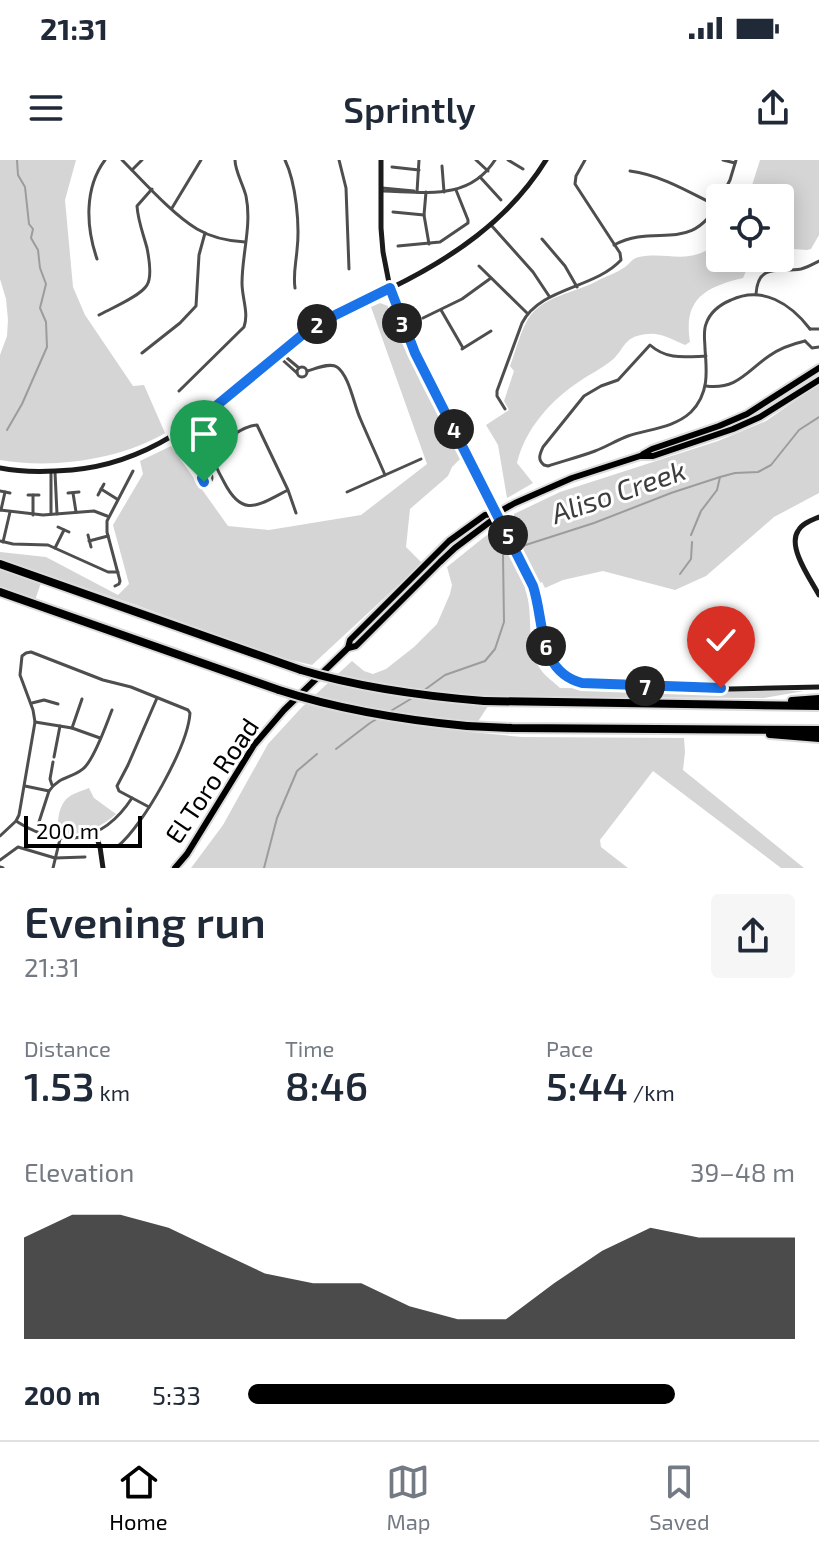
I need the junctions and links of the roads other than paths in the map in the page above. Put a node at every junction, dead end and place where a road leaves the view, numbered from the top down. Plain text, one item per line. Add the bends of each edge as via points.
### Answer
1 (105, 160) edge
2 (122, 160) edge
3 (142, 160) edge
4 (201, 160) edge
5 (235, 160) edge
6 (285, 160) edge
7 (339, 160) edge
8 (381, 160) edge
9 (419, 160) edge
10 (476, 160) edge
11 (495, 160) edge
12 (508, 160) edge
13 (546, 160) edge
14 (585, 160) edge
15 (723, 160) edge
16 (736, 162) edge
17 (442, 166) dead end
18 (392, 167) dead end
19 (523, 169) dead end
20 (132, 170) junction
21 (419, 170) junction
22 (488, 171) junction
23 (630, 171) dead end
24 (480, 177) junction
25 (728, 184) edge
26 (152, 189) junction
27 (381, 189) junction
28 (456, 190) junction
29 (417, 192) junction
30 (426, 192) junction
31 (444, 192) junction
32 (501, 200) dead end
33 (706, 201) edge
34 (172, 208) junction
35 (393, 212) dead end
36 (424, 215) junction
37 (706, 220) edge
38 (491, 225) junction
39 (205, 233) junction
40 (542, 239) dead end
41 (247, 242) junction
42 (429, 244) junction
43 (614, 245) junction
44 (398, 246) dead end
45 (97, 259) dead end
46 (819, 261) edge
47 (479, 266) dead end
48 (349, 269) dead end
49 (491, 278) junction
50 (577, 287) junction
51 (295, 288) dead end
52 (390, 288) junction
53 (756, 294) junction
54 (550, 297) junction
55 (441, 310) junction
56 (527, 313) junction
57 (99, 315) dead end
58 (423, 318) dead end
59 (810, 329) junction
60 (819, 329) edge
61 (491, 331) dead end
62 (805, 341) junction
63 (819, 347) edge
64 (142, 353) dead end
65 (278, 353) junction
66 (706, 356) junction
67 (819, 368) edge
68 (298, 371) junction
69 (307, 371) junction
70 (819, 380) edge
71 (705, 386) junction
72 (179, 391) dead end
73 (505, 409) dead end
74 (174, 436) junction
75 (640, 456) junction
76 (421, 459) dead end
77 (0, 468) edge
78 (218, 469) junction
79 (133, 471) dead end
80 (53, 472) junction
81 (205, 475) junction
82 (221, 475) junction
83 (385, 475) junction
84 (212, 479) junction
85 (104, 484) dead end
86 (101, 489) junction
87 (288, 490) junction
88 (2, 491) edge
89 (347, 492) dead end
90 (10, 493) dead end
91 (73, 493) dead end
92 (33, 495) dead end
93 (98, 495) dead end
94 (117, 499) junction
95 (0, 510) edge
96 (10, 512) junction
97 (76, 512) junction
98 (296, 513) dead end
99 (497, 513) junction
100 (51, 514) junction
101 (57, 514) junction
102 (33, 515) junction
103 (109, 516) junction
104 (819, 517) edge
105 (58, 527) dead end
106 (88, 535) dead end
107 (108, 536) junction
108 (2, 541) edge
109 (89, 541) junction
110 (91, 547) dead end
111 (55, 548) junction
112 (0, 564) edge
113 (118, 572) junction
114 (115, 586) dead end
115 (0, 592) edge
116 (819, 595) edge
117 (819, 687) edge
118 (157, 697) junction
119 (82, 699) dead end
120 (819, 699) edge
121 (30, 704) junction
122 (58, 704) dead end
123 (736, 705) junction
124 (819, 706) edge
125 (112, 710) dead end
126 (35, 722) junction
127 (60, 726) junction
128 (72, 728) junction
129 (689, 728) junction
130 (819, 730) edge
131 (100, 738) junction
132 (819, 738) edge
133 (53, 785) junction
134 (24, 786) junction
135 (49, 791) junction
136 (132, 798) junction
137 (149, 807) junction
138 (16, 821) junction
139 (38, 825) dead end
140 (95, 833) junction
141 (0, 836) edge
142 (60, 839) junction
143 (118, 846) dead end
144 (85, 857) dead end
145 (55, 858) junction
146 (0, 860) edge
147 (53, 868) edge
148 (103, 868) edge
149 (175, 868) edge

1 - 45 street via 89,197
2 - 20 street
3 - 20 street
4 - 34 street
5 - 41 street via 246,198
6 - 51 street via 296,204
7 - 48 street via 346,188
8 - 27 main road
9 - 21 street
10 - 22 street
11 - 22 street
12 - 19 street
13 - 38 main road
14 - 43 street via 575,184
15 - 16 street
16 - 25 street
17 - 31 street
18 - 21 street
20 - 26 street
21 - 29 street
22 - 24 street
23 - 33 street
24 - 28 street
24 - 32 street
26 - 34 street
26 - 57 street via 137,206 148,284
27 - 29 street
27 - 52 main road
28 - 31 street
28 - 42 street via 468,221
29 - 30 street
30 - 31 street
30 - 36 street
34 - 39 street
35 - 36 street
36 - 42 street
37 - 43 street via 688,233 638,236
38 - 52 main road via 431,268
38 - 54 street
39 - 41 street
39 - 64 street via 195,309
40 - 50 street
41 - 72 street via 241,282 244,327
42 - 44 street
43 - 50 street via 622,256 619,263
46 - 53 street via 765,273
47 - 49 street
49 - 55 street
49 - 56 street
50 - 54 street
52 - 65 main road via 313,326
52 - 99 main road via 415,353
53 - 59 street via 783,304
53 - 66 street via 738,296 712,312 705,327
54 - 56 street
55 - 58 street
55 - 61 street via 462,348
56 - 73 street via 497,391
59 - 60 street
59 - 62 street
62 - 63 street
62 - 71 street via 771,354 733,384
65 - 68 street
65 - 74 main road
66 - 71 street
66 - 71 street via 672,357 650,345 618,380 584,396 543,447 541,462 548,466 681,420 698,403
67 - 75 main road, El Toro Road via 747,414
68 - 69 street
68 - 69 street via 302,377
69 - 83 street via 338,368
70 - 75 main road, El Toro Road via 740,426
74 - 80 main road via 129,458
74 - 81 street
75 - 99 main road, El Toro Road via 552,485
76 - 83 street
77 - 80 main road
78 - 81 street
78 - 82 street
78 - 87 street via 212,451 256,424
79 - 94 street
80 - 100 street
80 - 101 street
81 - 84 street
81 - 84 street via 205,483
82 - 84 street
82 - 87 street via 235,500 244,505 257,505
83 - 89 street
85 - 86 street
86 - 93 street
86 - 94 street
87 - 98 street
88 - 90 street
88 - 95 street
91 - 97 street
92 - 102 street
94 - 103 street
95 - 96 street
96 - 102 street
96 - 108 street
97 - 101 street
97 - 103 street
99 - 117 main road via 533,586 547,654 559,672 574,681 730,689
99 - 149 main road, El Toro Road via 284,710 254,745
100 - 101 street
100 - 102 street
103 - 107 street
104 - 116 main road via 801,527 794,540
105 - 111 street via 66,531
106 - 109 street
107 - 109 street
107 - 113 street
108 - 111 street
109 - 110 street
111 - 113 street
112 - 123 highway, bridge via 301,670 367,686 484,701
113 - 114 street
115 - 129 highway, bridge via 279,690 388,716 512,728
118 - 121 street via 31,652 22,656 20,675
118 - 136 street via 118,783 119,791
118 - 137 street via 190,713 180,751
119 - 128 street
120 - 123 highway
121 - 122 street
121 - 126 street
123 - 124 highway
125 - 131 street
126 - 127 street
126 - 134 street
127 - 128 street
127 - 133 street
128 - 131 street
129 - 130 highway
129 - 132 highway
131 - 133 street via 86,766
133 - 135 street
134 - 135 street
134 - 138 street
135 - 139 street
136 - 137 street
136 - 140 street via 116,819
137 - 143 street
138 - 141 street
138 - 142 street
140 - 142 street
140 - 148 main road
142 - 145 street
144 - 145 street
145 - 146 street via 18,847
145 - 147 street

